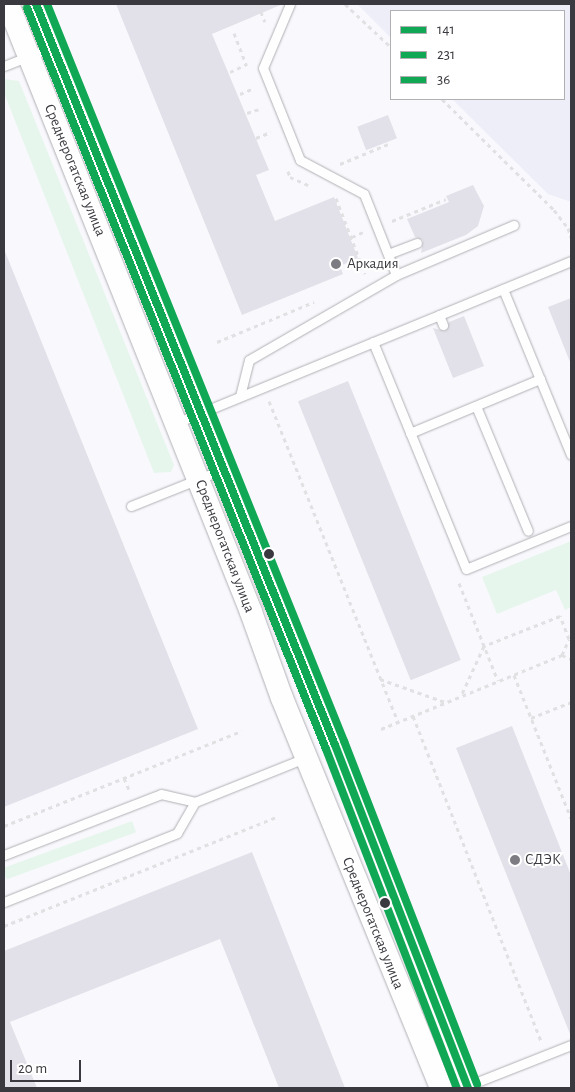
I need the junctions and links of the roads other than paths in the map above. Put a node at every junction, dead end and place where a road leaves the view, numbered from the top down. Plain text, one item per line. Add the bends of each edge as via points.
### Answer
1 (9, 4) edge
2 (36, 4) edge
3 (290, 4) edge
4 (53, 46) junction
5 (29, 56) junction
6 (4, 66) edge
7 (514, 225) dead end
8 (417, 243) dead end
9 (388, 254) junction
10 (571, 261) edge
11 (396, 275) junction
12 (503, 289) junction
13 (442, 314) junction
14 (446, 323) dead end
15 (373, 342) junction
16 (540, 379) junction
17 (240, 396) junction
18 (476, 406) junction
19 (199, 414) junction
20 (176, 423) junction
21 (410, 433) junction
22 (571, 455) edge
23 (222, 470) junction
24 (198, 479) junction
25 (131, 506) dead end
26 (571, 526) edge
27 (528, 531) dead end
28 (306, 757) junction
29 (195, 802) junction
30 (4, 855) edge
31 (4, 902) edge
32 (571, 1045) edge
33 (440, 1088) edge
34 (466, 1088) edge

1 - 5 street, Среднерогатская улица
2 - 4 street, Среднерогатская улица
3 - 9 lane via 263,68 300,160 364,194
4 - 5 lane
4 - 19 street, Среднерогатская улица
5 - 6 lane
5 - 20 street, Среднерогатская улица
7 - 11 lane
8 - 9 lane
9 - 11 lane
10 - 12 lane
11 - 17 lane via 249,360
12 - 13 lane
12 - 16 lane
13 - 14 lane
13 - 15 lane
15 - 17 lane
15 - 21 lane
16 - 18 lane
16 - 22 lane
17 - 19 lane
18 - 21 lane
18 - 27 lane
19 - 20 lane
19 - 23 street, Среднерогатская улица
20 - 24 street, Среднерогатская улица
21 - 26 lane via 466,569
23 - 24 lane
23 - 34 street, Среднерогатская улица via 322,711
24 - 25 lane
24 - 28 street, Среднерогатская улица
28 - 29 lane
28 - 33 street, Среднерогатская улица
29 - 30 lane via 161,794
29 - 31 lane via 178,833
32 - 34 lane

